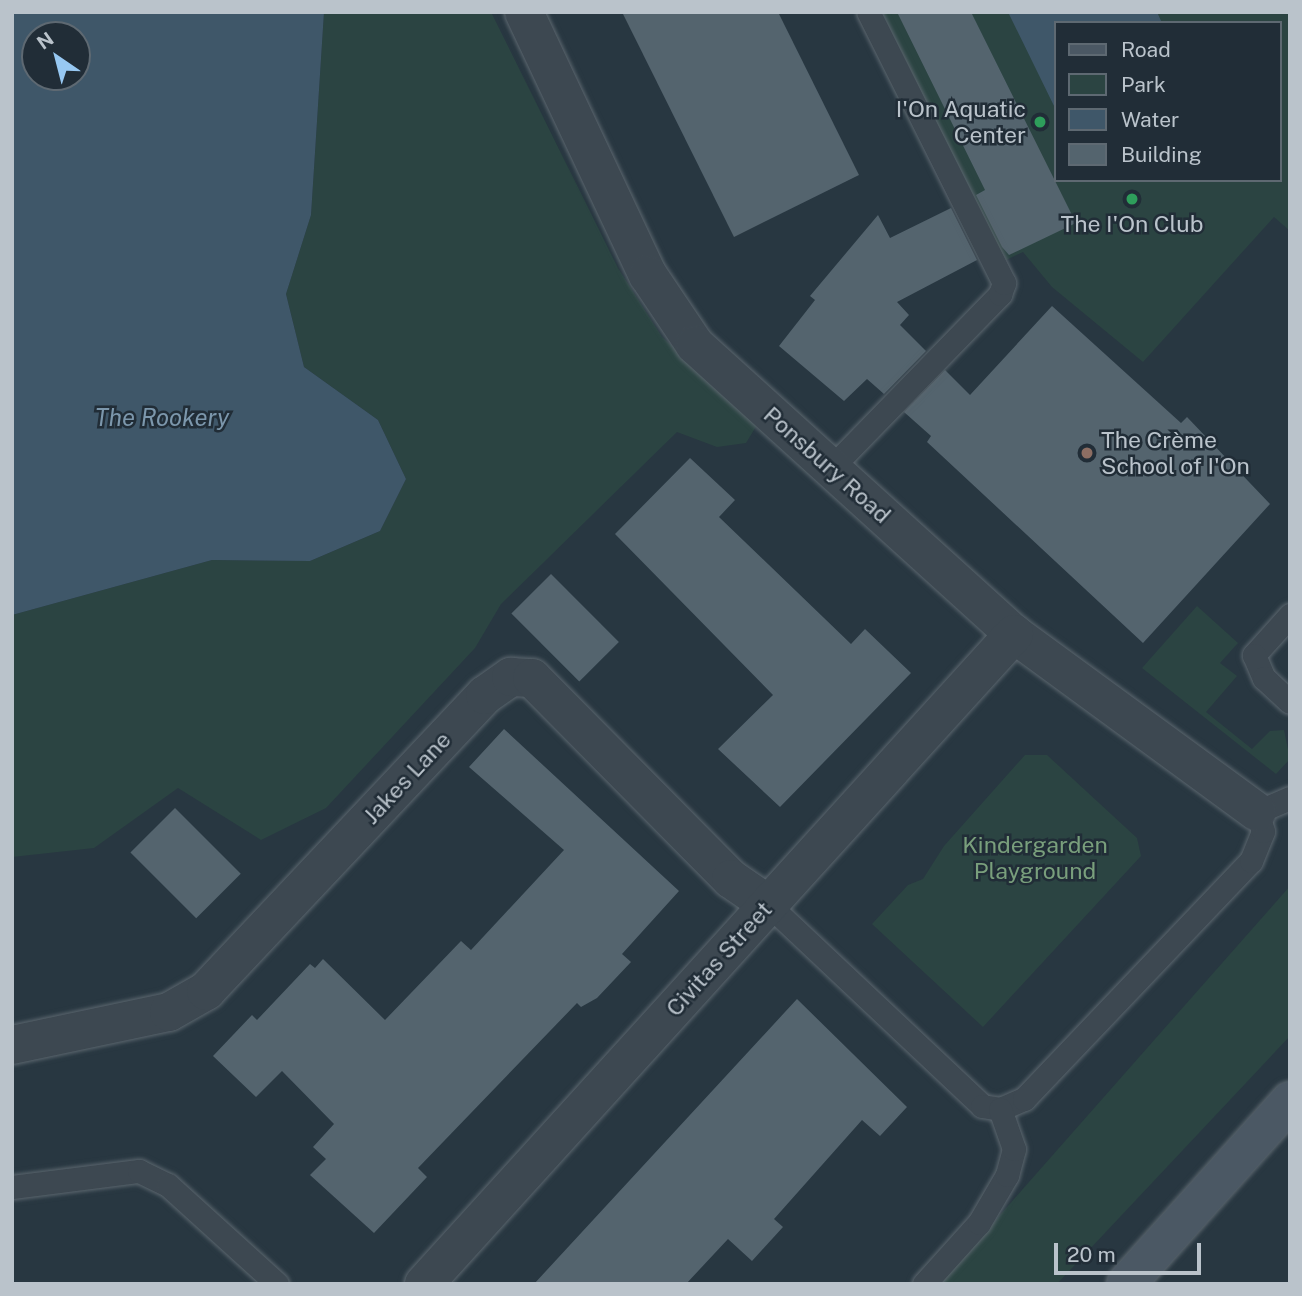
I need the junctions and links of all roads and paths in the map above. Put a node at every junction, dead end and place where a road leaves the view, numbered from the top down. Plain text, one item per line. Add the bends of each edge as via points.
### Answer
1 (524, 12) edge
2 (868, 12) edge
3 (831, 468) junction
4 (1290, 615) edge
5 (1014, 634) junction
6 (1290, 702) edge
7 (1273, 805) edge
8 (769, 905) junction
9 (12, 1045) edge
10 (1290, 1101) edge
11 (1000, 1109) junction
12 (12, 1187) edge
13 (277, 1284) edge
14 (424, 1284) edge
15 (924, 1284) edge
16 (1126, 1284) edge

1 - 3 street, Ponsbury Road via 670,310 712,363
2 - 3 lane via 1004,283 1000,294
3 - 5 street, Ponsbury Road
4 - 6 lane via 1254,655 1264,678
5 - 7 street, Ponsbury Road
5 - 8 street, Civitas Street
7 - 11 lane via 1251,861 1024,1099
8 - 9 street, Jakes Lane via 731,879 532,678 511,677 485,695 206,991 169,1012
8 - 11 lane via 982,1106
8 - 14 street, Civitas Street
10 - 16 main road
11 - 15 lane via 1014,1149 1007,1175 979,1223
12 - 13 lane via 139,1171 168,1185

